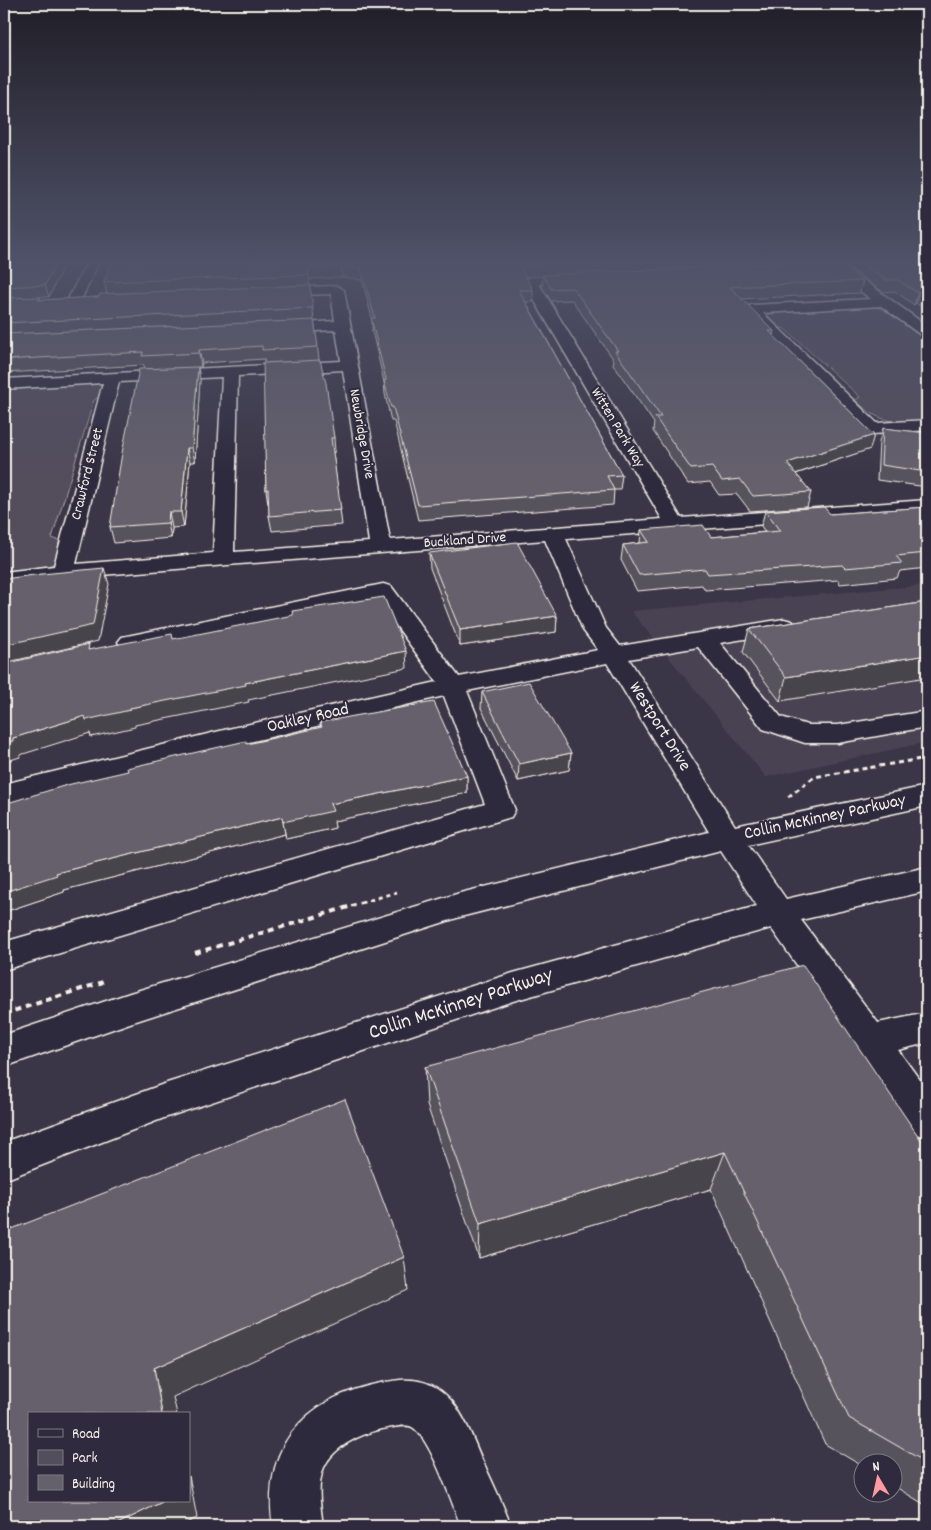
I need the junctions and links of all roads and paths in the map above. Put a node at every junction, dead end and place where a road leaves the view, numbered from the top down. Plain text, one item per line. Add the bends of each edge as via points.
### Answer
1 (345, 333) edge
2 (561, 333) edge
3 (775, 333) edge
4 (349, 364) junction
5 (11, 366) edge
6 (230, 371) junction
7 (112, 378) junction
8 (4, 383) edge
9 (927, 425) edge
10 (927, 506) edge
11 (674, 523) junction
12 (553, 534) junction
13 (381, 548) junction
14 (222, 559) junction
15 (63, 571) junction
16 (4, 579) edge
17 (809, 622) edge
18 (704, 639) junction
19 (110, 647) edge
20 (614, 654) junction
21 (454, 686) junction
22 (927, 719) edge
23 (927, 758) edge
24 (4, 794) edge
25 (927, 796) edge
26 (787, 798) dead end
27 (728, 838) junction
28 (927, 879) edge
29 (778, 913) junction
30 (4, 956) edge
31 (927, 1028) edge
32 (870, 1041) junction
33 (4, 1051) edge
34 (927, 1120) edge
35 (4, 1161) edge
36 (298, 1526) edge
37 (486, 1526) edge

1 - 4 street, Newbridge Drive
2 - 11 street, Witten Park Way
3 - 9 street via 873,429
4 - 6 street
4 - 13 street, Newbridge Drive
5 - 8 street
6 - 7 street
6 - 14 street
7 - 8 street
7 - 15 street, Crawford Street
10 - 11 street, Buckland Drive
11 - 12 street, Buckland Drive
12 - 13 street, Buckland Drive
12 - 20 street, Westport Drive via 595,630
13 - 14 street, Buckland Drive
14 - 15 street, Buckland Drive
15 - 16 street, Buckland Drive
17 - 18 street, Oakley Road
18 - 20 street, Oakley Road
18 - 22 street via 772,723 805,734 838,734
19 - 21 street via 383,591
20 - 21 street, Oakley Road
20 - 27 street, Westport Drive
21 - 24 street, Oakley Road via 191,746
21 - 30 street via 501,810
23 - 26 path via 814,777
25 - 27 street, Collin McKinney Parkway
27 - 29 street, Westport Drive
27 - 33 street, Collin McKinney Parkway via 460,905 130,1008
28 - 29 street, Collin McKinney Parkway
29 - 32 street, Westport Drive
29 - 35 street, Collin McKinney Parkway via 513,987 164,1101
31 - 32 street
32 - 34 street, Westport Drive
36 - 37 street via 297,1480 301,1462 319,1436 334,1422 364,1409 407,1403 422,1406 445,1430

